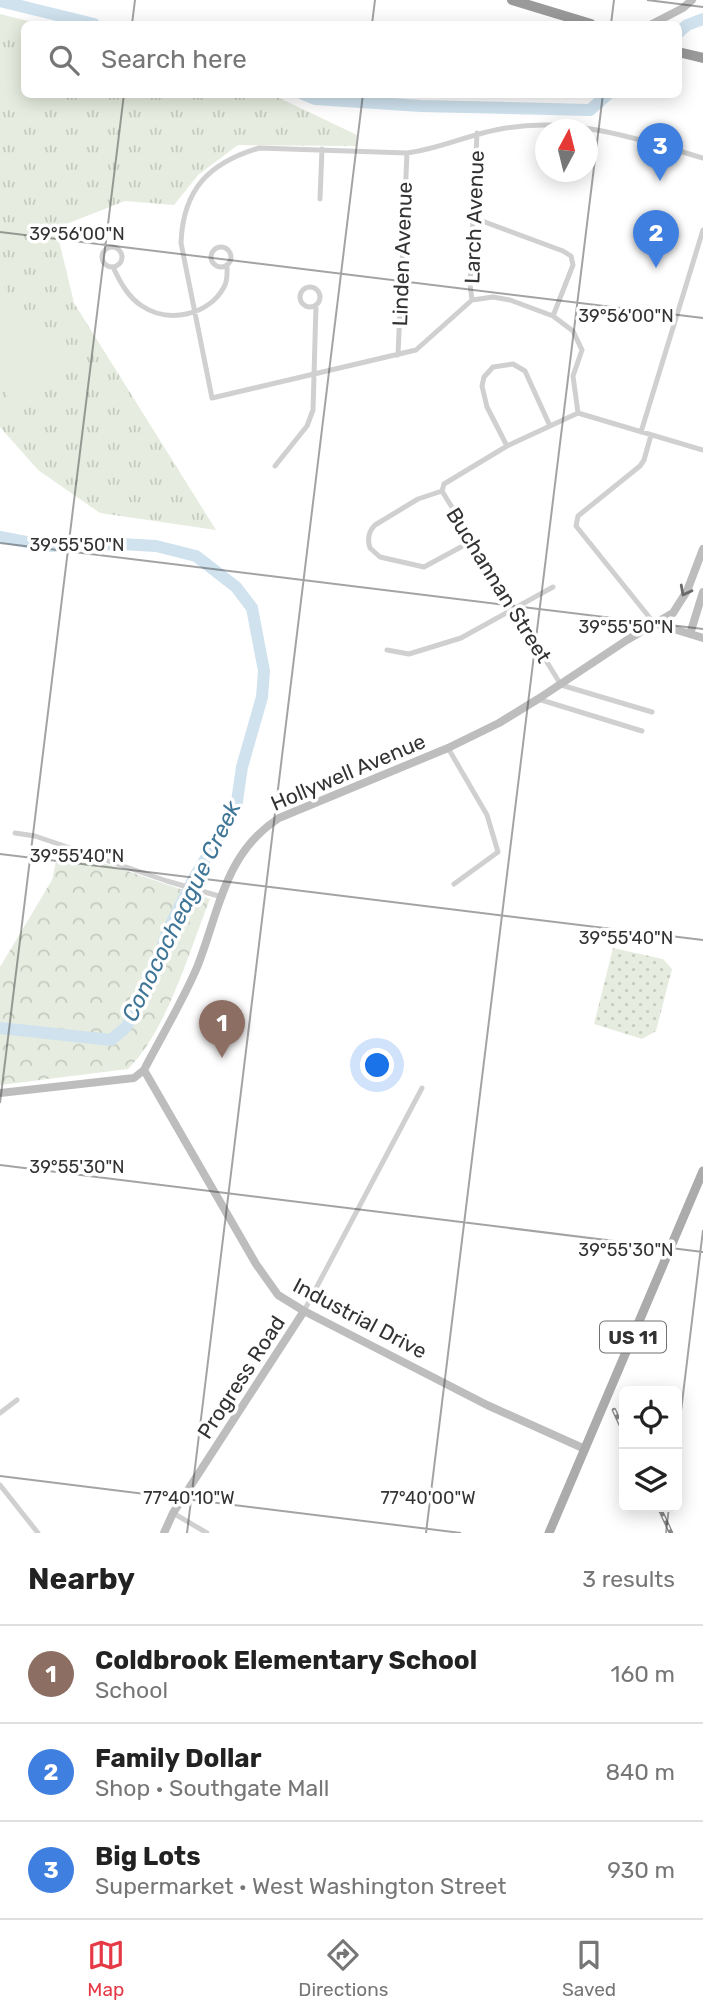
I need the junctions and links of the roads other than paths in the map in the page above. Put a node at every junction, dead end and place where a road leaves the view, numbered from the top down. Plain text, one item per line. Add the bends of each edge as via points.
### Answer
1 (512, 0) edge
2 (692, 0) edge
3 (581, 21) edge
4 (658, 21) edge
5 (682, 53) edge
6 (703, 58) edge
7 (477, 133) junction
8 (322, 149) junction
9 (407, 153) junction
10 (703, 158) edge
11 (320, 199) dead end
12 (474, 218) junction
13 (703, 230) edge
14 (227, 265) dead end
15 (113, 267) dead end
16 (472, 300) junction
17 (316, 305) dead end
18 (195, 313) junction
19 (554, 316) junction
20 (398, 355) junction
21 (314, 374) junction
22 (578, 413) junction
23 (550, 426) junction
24 (641, 432) junction
25 (651, 435) junction
26 (507, 446) junction
27 (703, 450) edge
28 (275, 466) dead end
29 (443, 487) junction
30 (472, 541) junction
31 (703, 549) edge
32 (553, 587) dead end
33 (703, 592) edge
34 (514, 610) junction
35 (654, 623) junction
36 (690, 634) junction
37 (703, 638) edge
38 (387, 650) dead end
39 (561, 685) junction
40 (538, 699) junction
41 (652, 712) dead end
42 (642, 731) dead end
43 (448, 748) junction
44 (15, 833) dead end
45 (454, 884) dead end
46 (222, 897) junction
47 (144, 1070) junction
48 (422, 1088) dead end
49 (0, 1093) edge
50 (703, 1171) edge
51 (304, 1311) junction
52 (17, 1400) dead end
53 (0, 1413) edge
54 (585, 1449) junction
55 (0, 1485) edge
56 (173, 1513) junction
57 (38, 1533) edge
58 (164, 1533) edge
59 (207, 1533) edge
60 (549, 1533) edge

1 - 3 highway
2 - 4 street
5 - 6 highway
7 - 9 street
7 - 10 street via 510,127 590,127
7 - 12 street, Larch Avenue
8 - 9 street
8 - 11 street
8 - 18 street via 259,148 217,166 199,184 185,213 181,243
9 - 20 street, Linden Avenue
12 - 16 street, Larch Avenue
12 - 19 street via 570,256 573,265
13 - 24 street
14 - 18 street via 226,285
15 - 18 street via 143,307 173,316
16 - 19 street via 494,296
16 - 20 street via 416,350
17 - 21 street
18 - 21 street via 212,398
19 - 22 street via 565,323 582,350 573,376
20 - 21 street
21 - 28 street via 313,410 307,426
22 - 23 street
22 - 24 street
23 - 26 street
23 - 26 street via 525,371 513,364 493,367 484,377 483,396
24 - 25 street
25 - 27 street
25 - 35 street via 640,466 579,516 576,526
26 - 29 street
29 - 30 street, Buchannan Street
29 - 30 street via 375,525 368,537 370,548 380,557 424,567
30 - 34 street, Buchannan Street
31 -> 35 street, Hollywell Avenue via 673,613
32 - 34 street
33 - 36 street
34 - 38 street via 437,646 409,654
34 - 39 street, Buchannan Street
35 - 36 street
35 - 39 street, Hollywell Avenue
36 - 37 street
39 - 40 street, Hollywell Avenue
39 - 41 street
40 - 42 street
40 - 43 street, Hollywell Avenue
43 - 45 street via 487,816 498,852
43 - 46 street, Hollywell Avenue via 263,828 234,865
44 - 46 street
46 - 47 street, Hollywell Avenue via 190,983
47 - 49 street via 134,1078
47 - 51 street, Industrial Drive via 265,1279
48 - 51 street, Progress Road
50 - 54 main road, US 11
51 - 54 street, Industrial Drive via 487,1405
51 - 56 street, Progress Road
52 - 53 street
54 - 60 main road, US 11
55 - 57 street
56 - 58 street, Progress Road
56 - 59 street

